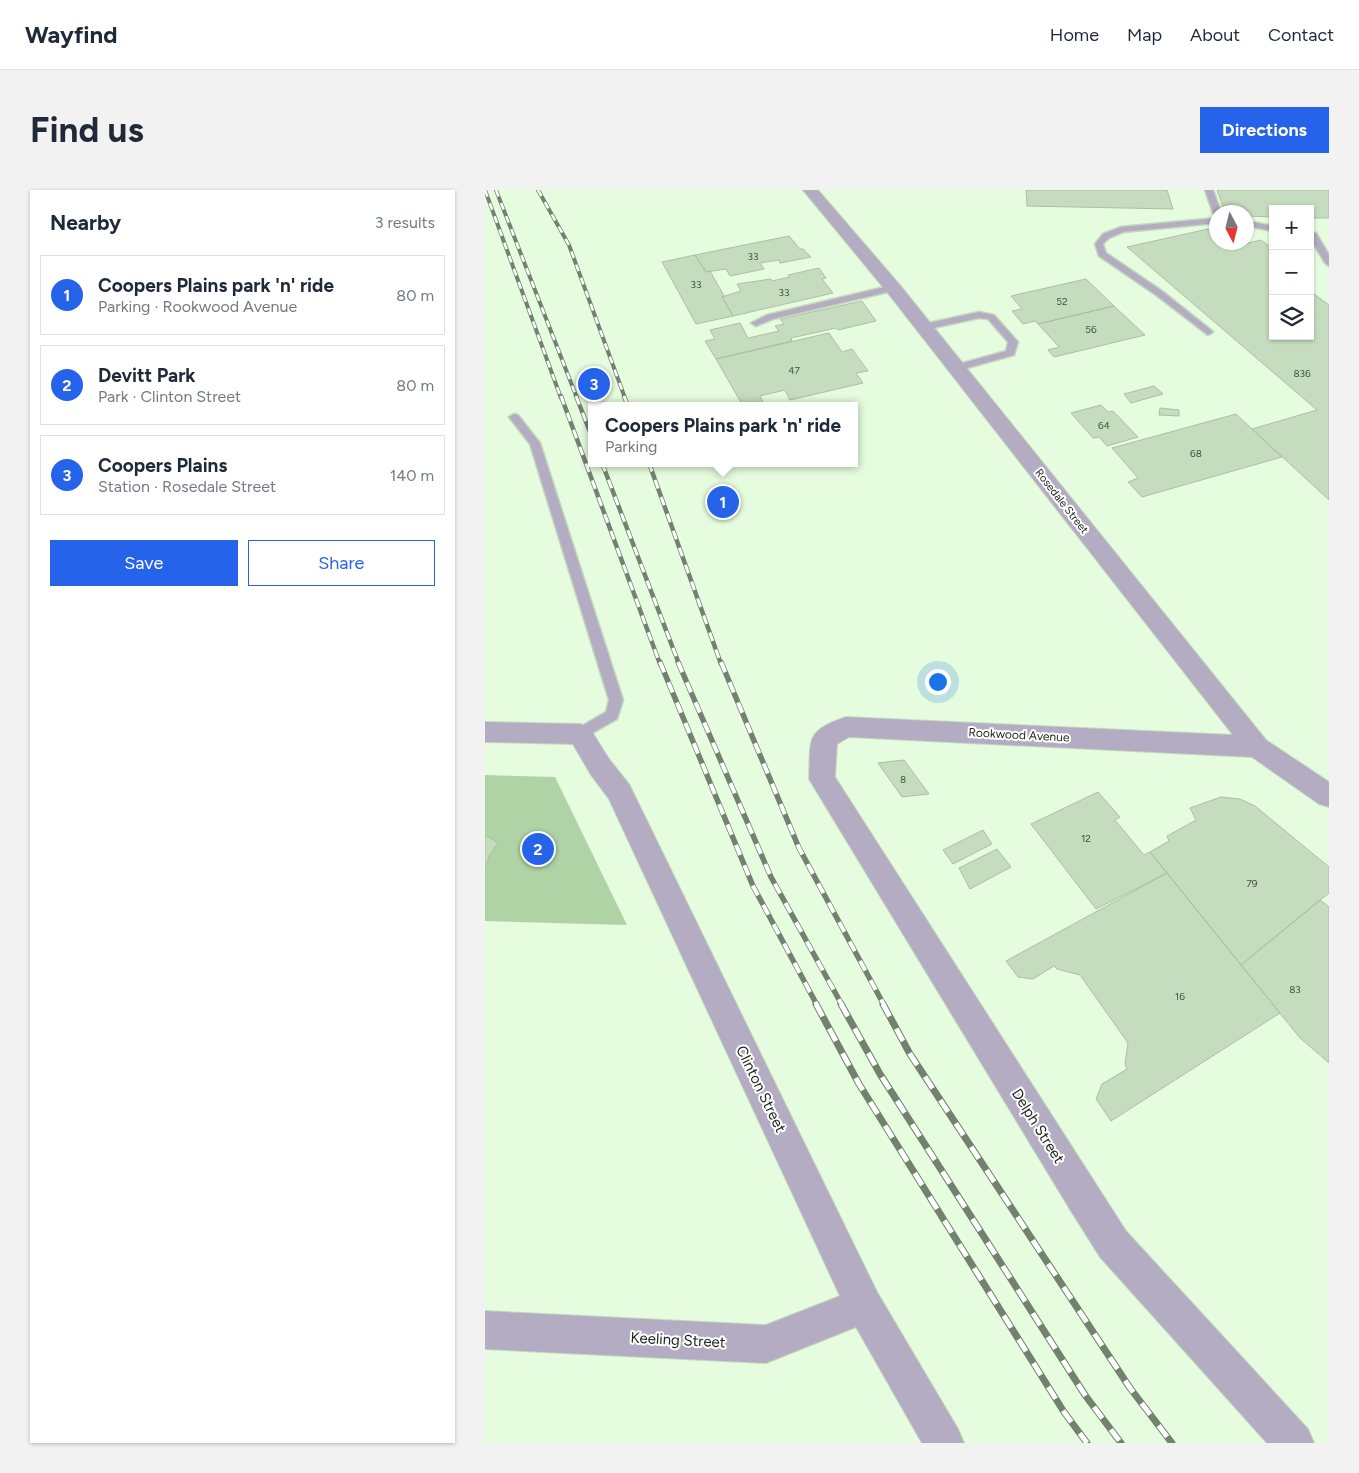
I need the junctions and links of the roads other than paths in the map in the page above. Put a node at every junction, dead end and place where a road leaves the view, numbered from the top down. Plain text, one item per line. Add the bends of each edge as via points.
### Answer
1 (810, 190) edge
2 (1209, 190) edge
3 (1214, 205) edge
4 (1209, 221) edge
5 (1254, 225) edge
6 (1269, 228) edge
7 (1315, 235) edge
8 (1329, 263) edge
9 (893, 288) junction
10 (756, 323) dead end
11 (924, 327) junction
12 (1208, 332) dead end
13 (956, 368) junction
14 (514, 417) dead end
15 (485, 732) edge
16 (580, 734) junction
17 (1257, 747) junction
18 (822, 779) joint
19 (1329, 796) edge
20 (864, 1305) junction
21 (485, 1330) edge
22 (945, 1443) edge
23 (1294, 1443) edge

1 - 9 street, Rosedale Street
2 - 3 lane
4 - 12 lane via 1121,230 1106,236 1099,244 1102,254
5 - 6 lane
7 - 8 lane
9 - 10 lane
9 - 11 street, Rosedale Street
11 - 13 street, Rosedale Street
11 - 13 lane via 979,315 991,317 1013,342 1011,353
13 - 17 street, Rosedale Street
14 - 16 lane via 535,443 616,700 612,715
15 - 16 street
16 - 20 street, Clinton Street via 619,792
17 - 18 street, Rookwood Avenue via 846,727 824,739
17 - 19 street, Rosedale Street
18 - 23 street, Delph Street via 1113,1244
20 - 21 street, Keeling Street via 766,1344
20 - 22 street, Clinton Street

